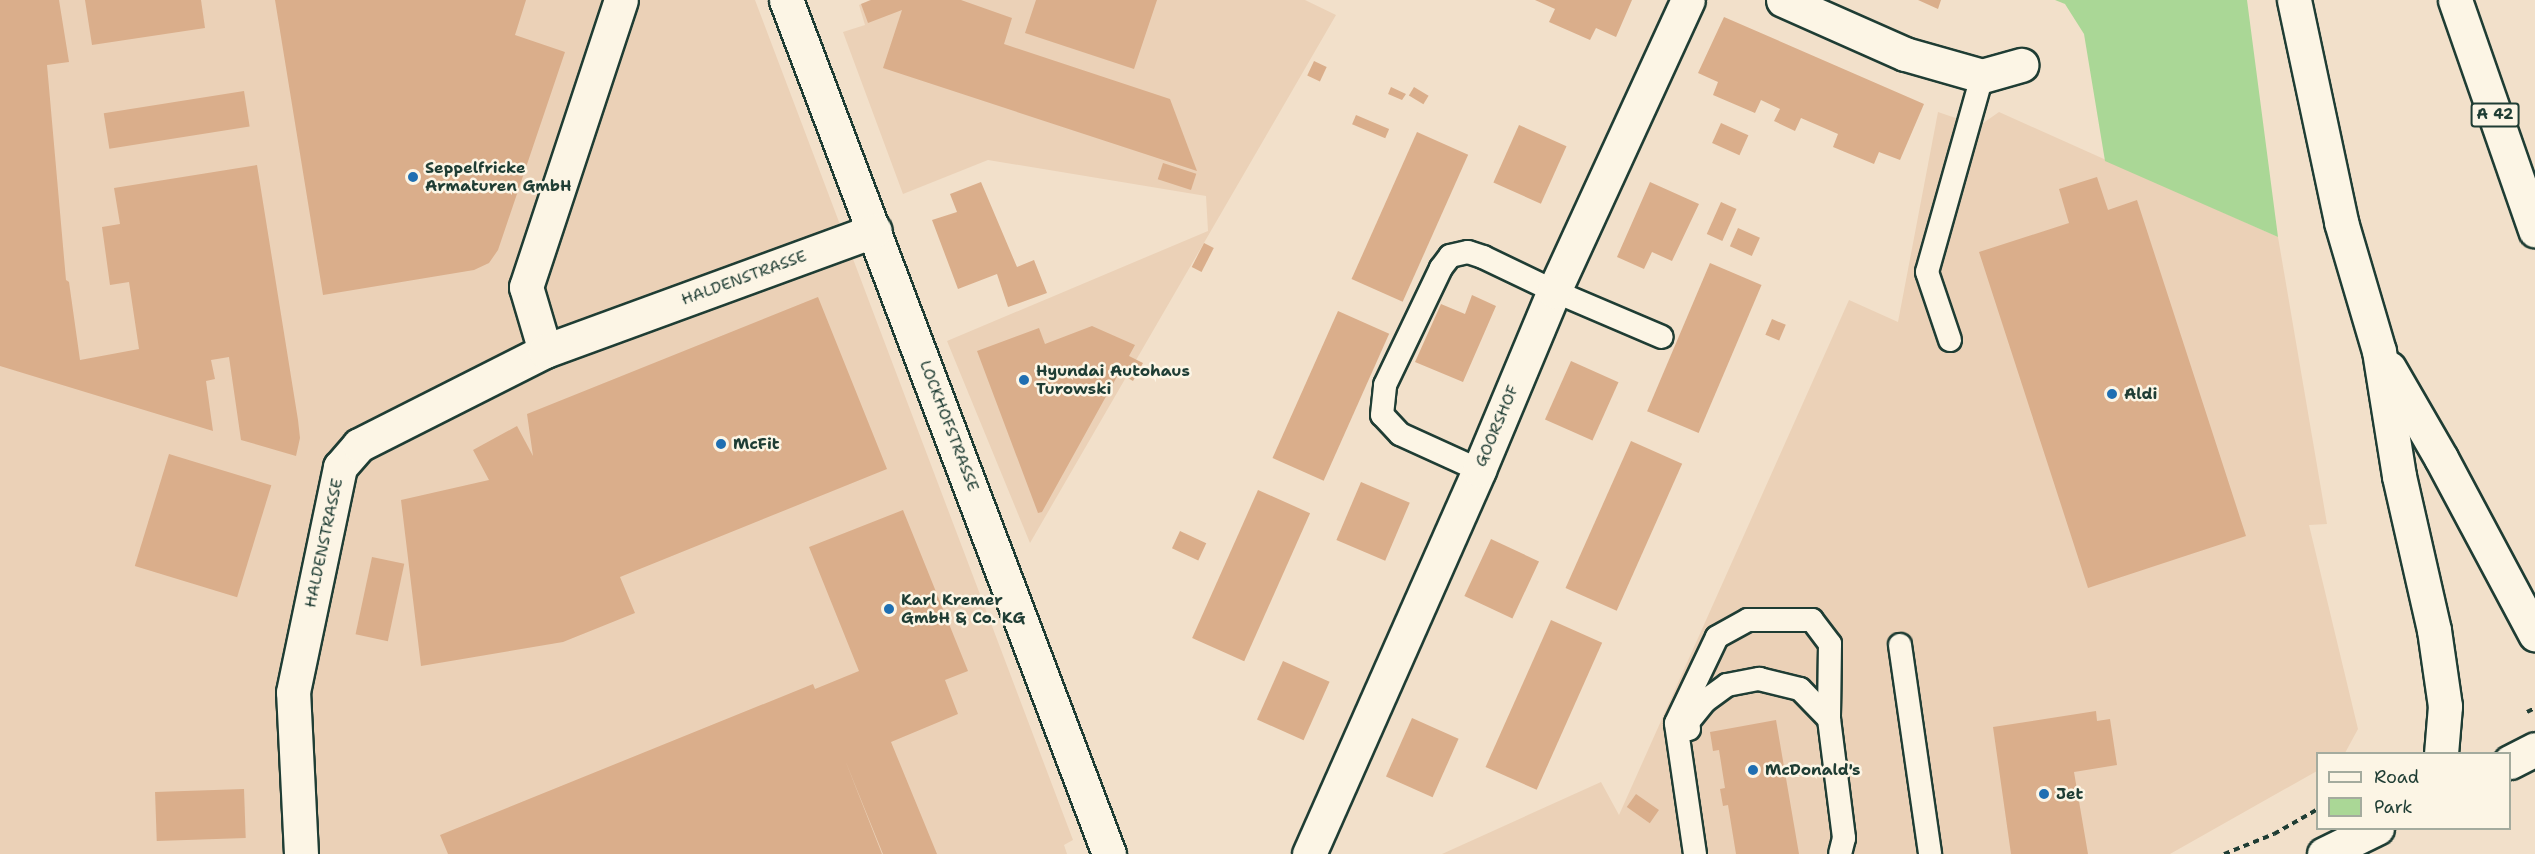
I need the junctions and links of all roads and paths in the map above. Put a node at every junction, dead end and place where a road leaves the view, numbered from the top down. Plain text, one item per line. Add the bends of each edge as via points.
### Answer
1 (621, 0) edge
2 (786, 0) edge
3 (1688, 0) edge
4 (1783, 0) edge
5 (2294, 0) edge
6 (2455, 0) edge
7 (2021, 65) dead end
8 (1982, 76) junction
9 (875, 230) junction
10 (2535, 230) edge
11 (1554, 291) junction
12 (1662, 337) dead end
13 (1950, 340) dead end
14 (545, 351) junction
15 (2379, 351) junction
16 (1479, 470) junction
17 (2535, 634) edge
18 (1899, 645) dead end
19 (1829, 719) junction
20 (2535, 748) edge
21 (2441, 752) edge
22 (2511, 761) edge
23 (2316, 810) edge
24 (2373, 830) edge
25 (301, 854) edge
26 (1109, 854) edge
27 (1309, 854) edge
28 (1695, 854) edge
29 (1702, 854) edge
30 (1840, 854) edge
31 (1930, 854) edge
32 (2224, 854) edge
33 (2324, 854) edge

1 - 14 main road via 526,287
2 - 9 main road, LOCKHOFSTRASSE
3 - 11 main road, GOORSHOF
4 - 8 main road via 1905,54
5 - 15 main road via 2341,222
6 - 10 main road, A 42
7 - 8 main road
8 - 13 lane via 1927,272
9 - 14 main road, HALDENSTRASSE
9 - 26 main road, LOCKHOFSTRASSE
11 - 12 lane
11 - 16 main road, GOORSHOF
11 - 16 lane via 1468,252 1450,256 1385,385 1382,415 1390,426
14 - 25 main road, HALDENSTRASSE via 359,445 340,467 293,692
15 - 17 main road
15 - 21 main road via 2399,476 2434,630 2445,706
16 - 27 main road, GOORSHOF
18 - 31 lane
19 - 28 lane via 1830,644 1812,620 1748,620 1717,637 1676,723
19 - 29 lane via 1800,689 1759,679 1727,685 1705,701 1688,722 1706,830
19 - 30 lane via 1844,838
20 - 22 main road
23 - 32 path via 2274,834
24 - 33 main road

